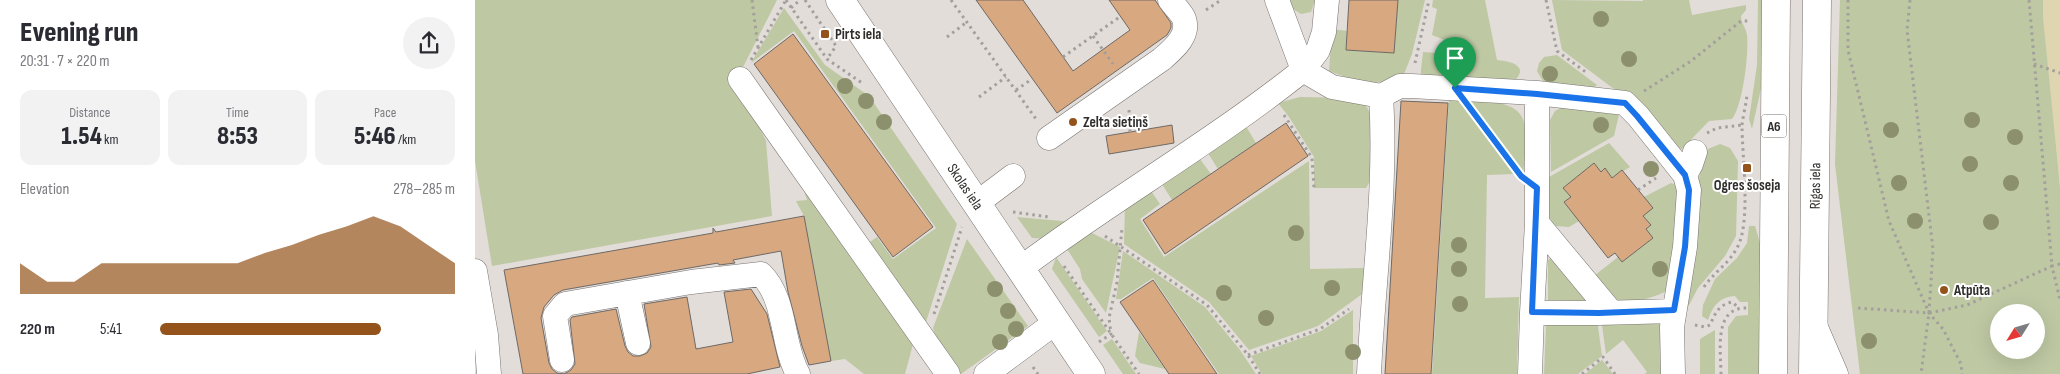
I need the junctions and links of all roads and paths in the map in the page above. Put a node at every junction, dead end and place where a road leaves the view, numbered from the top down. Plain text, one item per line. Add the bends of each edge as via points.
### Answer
1 (752, 0) edge
2 (786, 0) edge
3 (800, 0) edge
4 (805, 0) edge
5 (840, 0) edge
6 (951, 0) edge
7 (1170, 0) edge
8 (1277, 0) edge
9 (1327, 0) edge
10 (1429, 0) edge
11 (1546, 0) edge
12 (1776, 0) edge
13 (1817, 0) edge
14 (1848, 0) edge
15 (1910, 0) edge
16 (2029, 0) edge
17 (791, 8) dead end
18 (1121, 16) dead end
19 (1751, 21) dead end
20 (967, 22) junction
21 (1093, 36) junction
22 (947, 37) dead end
23 (758, 47) junction
24 (1063, 57) dead end
25 (827, 60) dead end
26 (2034, 64) junction
27 (1303, 70) junction
28 (2060, 72) edge
29 (1006, 77) junction
30 (740, 79) joint
31 (1032, 79) dead end
32 (1127, 83) junction
33 (1411, 86) junction
34 (1455, 88) junction
35 (1016, 90) junction
36 (1537, 94) junction
37 (1381, 96) junction
38 (979, 97) dead end
39 (1267, 98) junction
40 (1615, 102) junction
41 (1743, 125) dead end
42 (1049, 138) joint
43 (1744, 147) dead end
44 (1695, 152) joint
45 (1685, 175) junction
46 (1013, 176) dead end
47 (1314, 188) dead end
48 (1537, 188) junction
49 (1123, 196) junction
50 (1005, 211) dead end
51 (971, 213) junction
52 (1085, 222) junction
53 (1537, 223) junction
54 (1051, 246) junction
55 (1121, 247) junction
56 (2060, 264) edge
57 (2052, 266) junction
58 (1021, 268) junction
59 (475, 271) edge
60 (1376, 290) junction
61 (627, 293) junction
62 (1701, 293) dead end
63 (2060, 300) edge
64 (1739, 308) junction
65 (1747, 308) dead end
66 (1858, 308) dead end
67 (1532, 312) junction
68 (1611, 312) junction
69 (1929, 313) junction
70 (1683, 318) junction
71 (1056, 322) junction
72 (1813, 322) junction
73 (1111, 334) junction
74 (925, 342) junction
75 (638, 343) dead end
76 (1097, 344) dead end
77 (1248, 355) junction
78 (562, 360) dead end
79 (489, 374) edge
80 (798, 374) edge
81 (948, 374) edge
82 (986, 374) edge
83 (1091, 374) edge
84 (1139, 374) edge
85 (1259, 374) edge
86 (1369, 374) edge
87 (1530, 374) edge
88 (1582, 374) edge
89 (1615, 374) edge
90 (1673, 374) edge
91 (1721, 374) edge
92 (1773, 374) edge
93 (1813, 374) edge
94 (1836, 374) edge
95 (1921, 374) edge
96 (1962, 374) edge

1 - 23 path
2 - 23 path
3 - 17 path
4 - 25 path via 836,46
5 - 51 main road, Skolas iela
6 - 20 path
7 - 32 street via 1184,20 1185,28 1178,44
8 - 27 street
9 - 27 street via 1324,32 1318,50
10 - 33 path
11 - 40 path via 1557,50 1603,86
12 - 92 main road, A6
13 - 72 main road, Rīgas iela
14 - 69 path via 1847,50 1889,221
15 - 69 path via 1907,30 1933,249
16 - 26 path
18 - 21 path
19 - 40 path via 1741,21 1691,61
20 - 22 path
20 - 29 path
21 - 24 path
21 - 32 path
23 - 30 path
26 - 28 path
26 - 57 path
27 - 37 street via 1332,87
27 - 39 street
29 - 35 path
29 - 38 path
30 - 74 street
31 - 35 path
32 - 42 street
33 - 34 street
33 - 37 street via 1400,86
34 - 36 street
34 - 48 path via 1521,176
35 - 42 path
36 - 40 street
36 - 48 street
37 - 60 street via 1384,131 1373,230
39 - 47 path via 1287,118 1312,158
39 - 49 street
40 - 45 street via 1637,116
41 - 44 path via 1728,125 1709,132
43 - 62 path via 1743,233 1737,248
44 - 45 street
45 - 70 street via 1689,190
46 - 51 street
48 - 53 street
49 - 52 street
49 - 55 path
50 - 52 path
51 - 58 main road, Skolas iela
51 - 74 path
52 - 54 street
52 - 55 path
53 - 67 street
53 - 68 street
54 - 58 street
54 - 73 path
55 - 73 path via 1109,318
55 - 77 path via 1207,305
56 - 57 path
57 - 63 path
57 - 69 path via 1967,305
58 - 71 main road, Skolas iela
59 - 79 street
60 - 77 path via 1320,329
60 - 86 street
61 - 75 street
61 - 78 street via 565,304 555,316
61 - 80 street via 761,274 769,281
64 - 65 path
64 - 70 path via 1732,302 1725,303 1710,325 1705,327
64 - 91 path via 1731,312 1720,330
66 - 69 path
67 - 68 street
67 - 87 street
68 - 70 street
69 - 95 path
69 - 96 path via 1943,329 1961,364
70 - 90 street via 1673,327
71 - 82 street
71 - 83 main road, Skolas iela
72 - 93 main road, Rīgas iela
72 - 94 street
73 - 76 path
73 - 84 path
74 - 81 street
77 - 85 path
88 - 89 path via 1603,357

